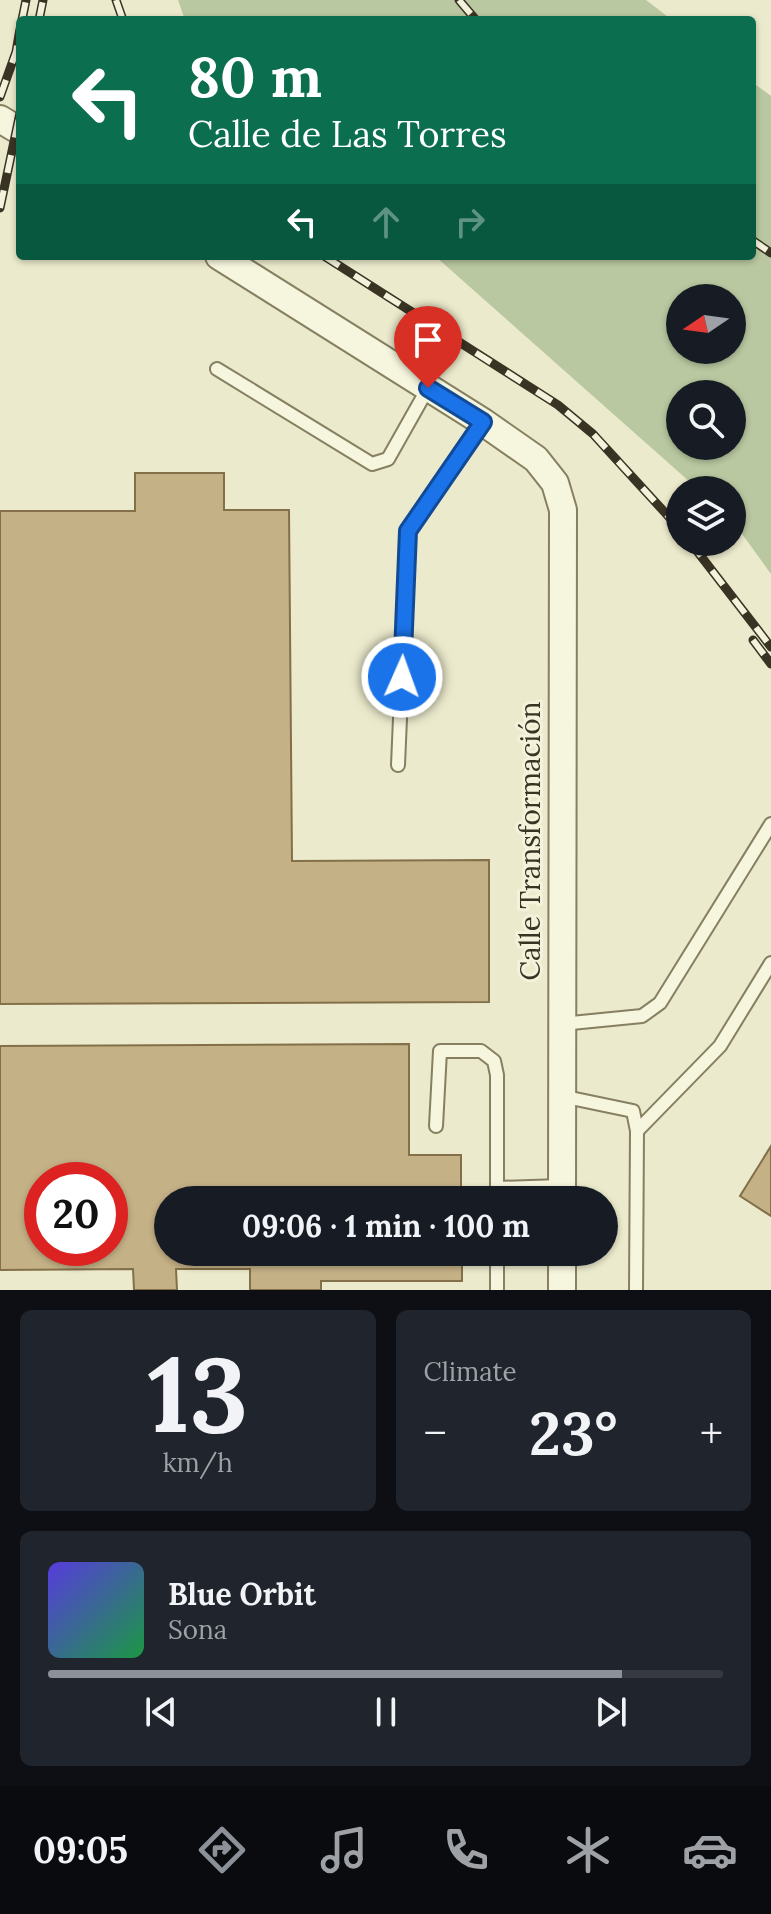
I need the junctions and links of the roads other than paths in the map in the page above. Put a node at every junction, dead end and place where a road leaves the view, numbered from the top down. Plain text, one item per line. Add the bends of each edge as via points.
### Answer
1 (225, 260) edge
2 (217, 369) dead end
3 (428, 388) junction
4 (483, 422) junction
5 (398, 765) dead end
6 (771, 824) edge
7 (771, 963) edge
8 (561, 1024) junction
9 (561, 1096) junction
10 (436, 1126) dead end
11 (637, 1131) junction
12 (497, 1186) edge
13 (562, 1186) edge
14 (497, 1266) edge
15 (562, 1266) edge
16 (497, 1290) edge
17 (562, 1290) edge
18 (636, 1290) edge

1 - 3 street
2 - 3 lane via 372,464 388,459
3 - 4 street
4 - 5 lane via 408,531
4 - 8 street, Calle Transformación via 536,459 555,483 563,510
6 - 8 lane via 660,1003 642,1016
7 - 11 lane via 720,1046
8 - 9 street, Calle Transformación
9 - 11 lane via 633,1111
9 - 13 street, Calle Transformación
10 - 12 lane via 440,1051 481,1051 494,1061 497,1075
11 - 18 lane
14 - 16 lane
15 - 17 street

